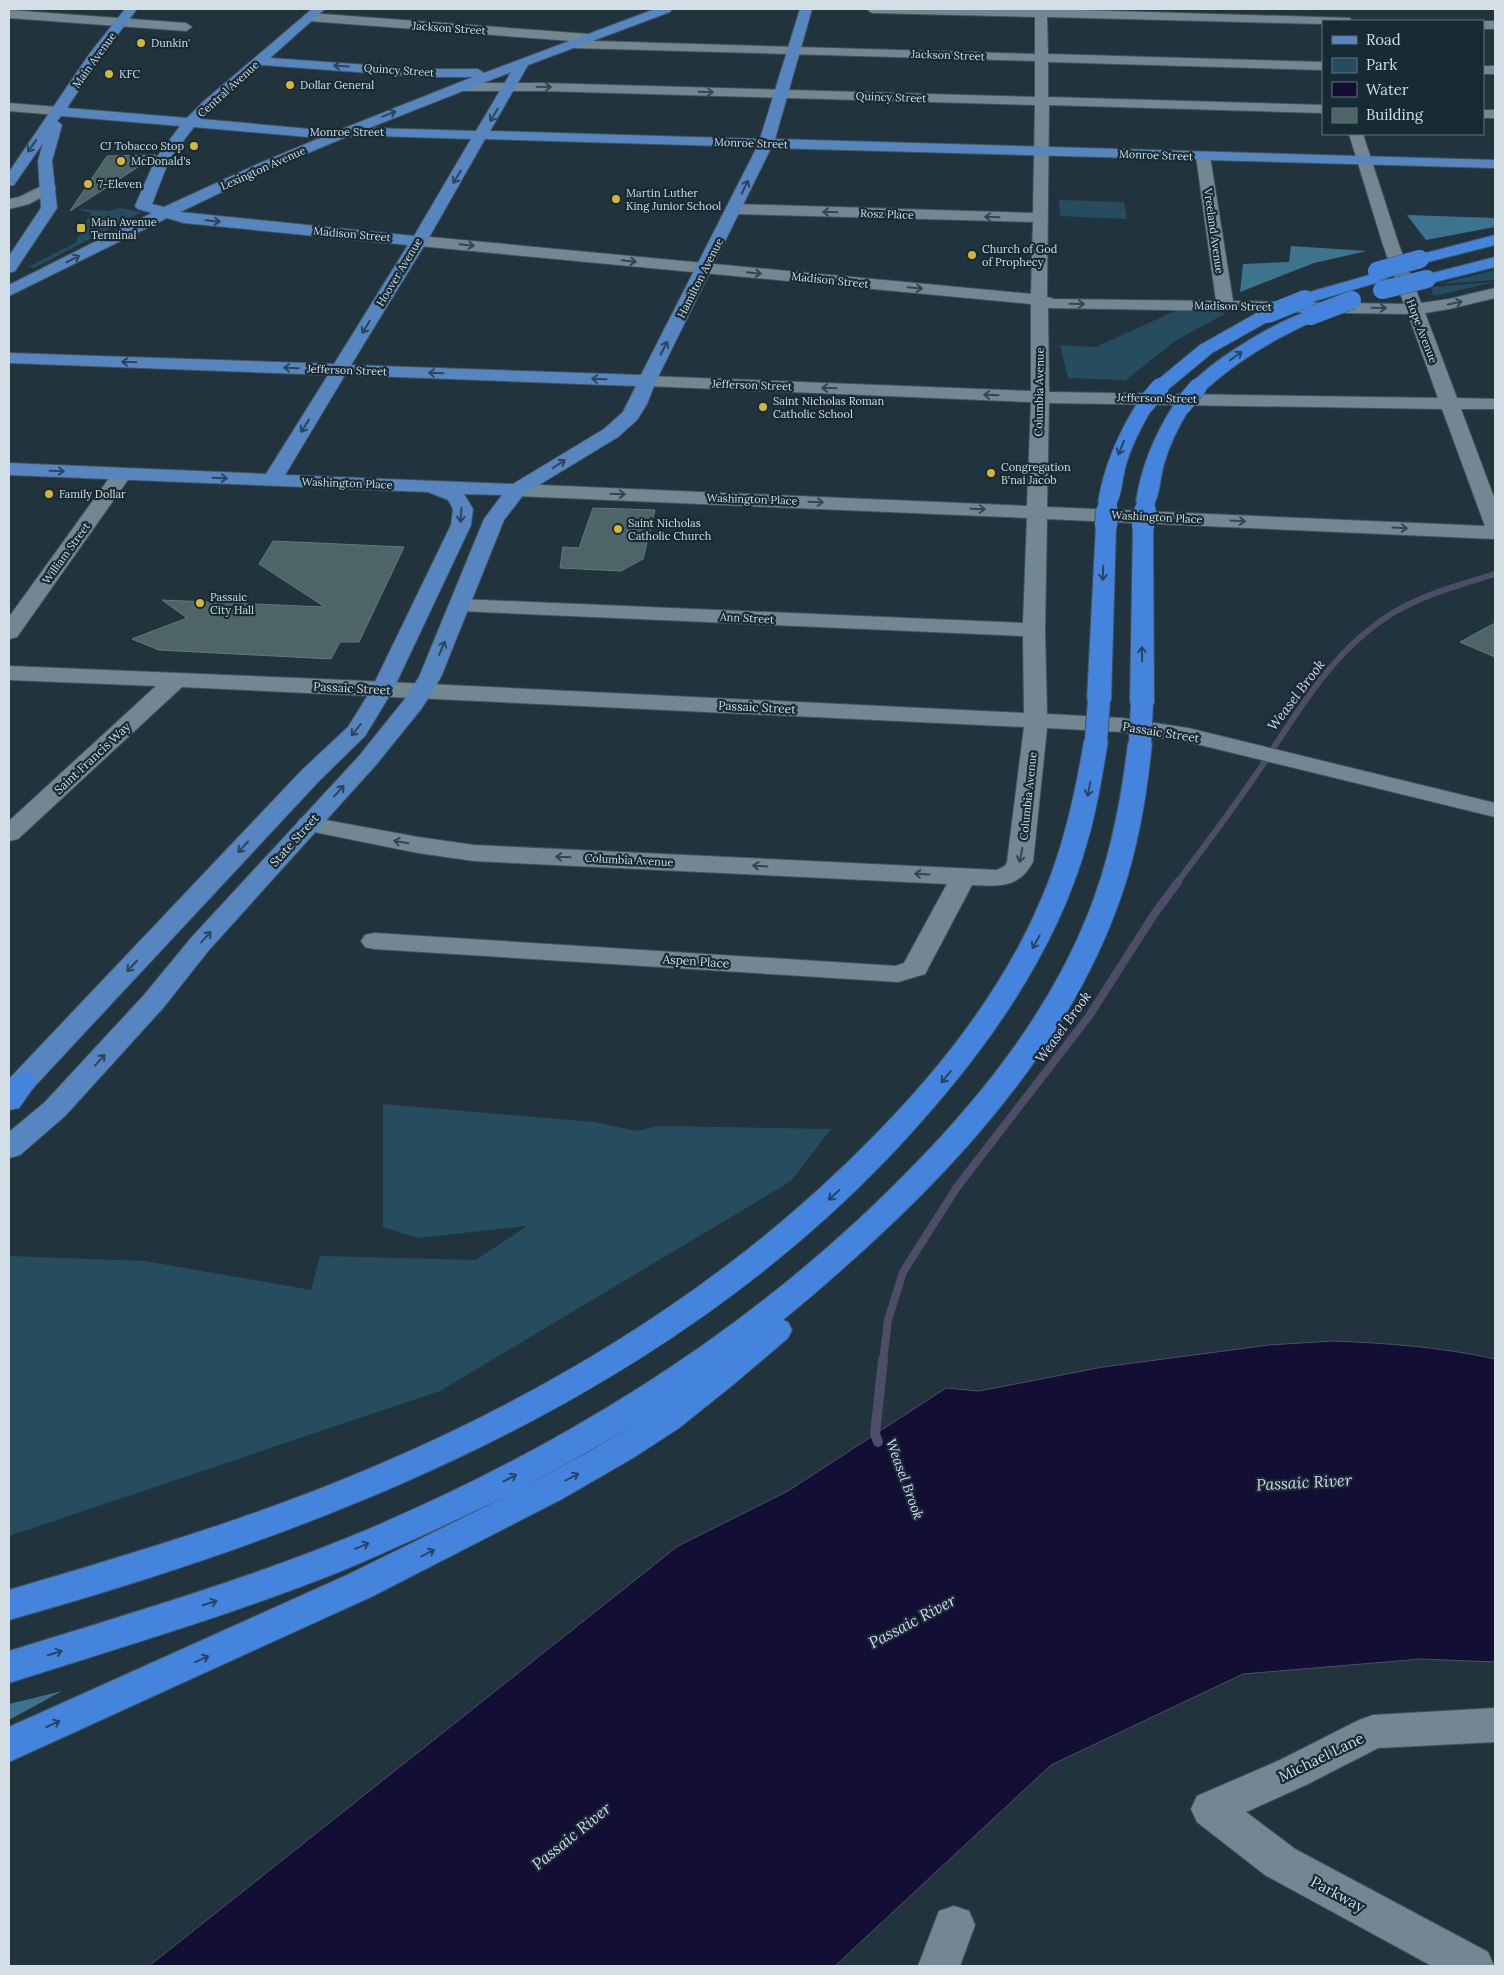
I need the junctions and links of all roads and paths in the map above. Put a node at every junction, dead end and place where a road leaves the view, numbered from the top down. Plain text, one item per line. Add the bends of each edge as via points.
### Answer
1 (131, 9) edge
2 (666, 9) edge
3 (806, 9) edge
4 (872, 9) edge
5 (1041, 11) edge
6 (314, 13) edge
7 (9, 14) edge
8 (1316, 20) edge
9 (121, 22) junction
10 (186, 27) dead end
11 (589, 38) junction
12 (573, 44) junction
13 (794, 51) junction
14 (1041, 57) junction
15 (260, 61) junction
16 (529, 61) junction
17 (1322, 66) edge
18 (424, 73) junction
19 (460, 87) junction
20 (510, 87) junction
21 (781, 94) junction
22 (1042, 101) junction
23 (9, 107) edge
24 (407, 107) junction
25 (1322, 109) edge
26 (57, 111) junction
27 (106, 115) junction
28 (191, 122) junction
29 (344, 133) junction
30 (482, 135) junction
31 (1356, 135) edge
32 (50, 138) junction
33 (766, 144) junction
34 (1042, 152) junction
35 (1203, 156) junction
36 (1365, 161) junction
37 (1495, 164) edge
38 (9, 182) edge
39 (48, 188) junction
40 (9, 204) edge
41 (148, 208) joint
42 (734, 210) junction
43 (165, 213) junction
44 (1041, 218) junction
45 (419, 240) junction
46 (1495, 240) edge
47 (1495, 251) edge
48 (1495, 262) edge
49 (9, 268) edge
50 (705, 268) junction
51 (1423, 268) junction
52 (1495, 268) edge
53 (1380, 279) junction
54 (9, 291) edge
55 (1495, 293) edge
56 (1039, 300) junction
57 (1225, 306) junction
58 (1308, 307) junction
59 (1414, 308) junction
60 (9, 358) edge
61 (340, 370) junction
62 (647, 381) junction
63 (1040, 396) junction
64 (1449, 403) junction
65 (1495, 404) edge
66 (9, 469) edge
67 (122, 474) junction
68 (272, 480) junction
69 (430, 486) junction
70 (517, 490) junction
71 (1036, 512) junction
72 (1495, 526) edge
73 (1495, 533) edge
74 (460, 605) junction
75 (1034, 630) junction
76 (9, 632) edge
77 (9, 673) edge
78 (175, 681) junction
79 (382, 690) junction
80 (420, 691) junction
81 (1036, 720) junction
82 (1495, 810) edge
83 (309, 824) junction
84 (9, 834) edge
85 (963, 876) junction
86 (374, 941) dead end
87 (14, 1092) edge
88 (55, 1109) junction
89 (9, 1148) edge
90 (9, 1168) edge
91 (876, 1223) junction
92 (9, 1605) edge
93 (9, 1667) edge
94 (1495, 1725) edge
95 (9, 1745) edge
96 (1211, 1809) joint
97 (954, 1925) dead end
98 (1460, 1963) edge
99 (939, 1966) edge

1 - 9 main road, Main Avenue
2 - 11 main road, Lexington Avenue
3 - 13 main road, Hamilton Avenue
4 - 5 street
5 - 8 street
5 - 14 street, Columbia Avenue
6 - 11 street, Jackson Street
6 - 15 main road, Central Avenue
7 - 9 street
9 - 10 street
9 - 26 main road, Main Avenue
11 - 12 main road, Lexington Avenue
12 - 13 street, Jackson Street
12 - 16 main road, Lexington Avenue
13 - 14 street, Jackson Street
13 - 21 main road, Hamilton Avenue
14 - 17 street, Jackson Street
14 - 22 street, Columbia Avenue
18 -> 15 main road, Quincy Street
15 - 28 main road, Central Avenue
16 - 18 main road, Quincy Street via 516,61 477,74
16 - 19 main road, Lexington Avenue
16 - 20 main road, Hoover Avenue
18 - 24 main road via 453,77 458,81
19 - 20 street, Quincy Street
19 - 24 main road, Lexington Avenue
20 -> 21 street, Quincy Street
20 -> 30 main road, Hoover Avenue
21 - 22 street, Quincy Street
21 - 33 main road, Hamilton Avenue
22 - 25 street, Quincy Street
22 - 34 street, Columbia Avenue
23 - 26 street, Monroe Street
29 -> 24 main road, Lexington Avenue
26 - 27 main road, Monroe Street
26 - 32 main road, Main Avenue
26 -> 38 main road, Main Avenue
27 - 28 main road, Monroe Street
27 - 32 main road via 77,122
28 - 29 main road, Monroe Street via 318,134
28 - 41 main road, Central Avenue via 163,158 143,204
29 - 30 main road, Monroe Street
29 - 43 main road, Lexington Avenue via 264,166
30 - 33 main road, Monroe Street
30 -> 45 main road, Hoover Avenue
31 - 36 street, Hope Avenue
32 - 39 main road, Main Avenue via 45,161
33 - 34 main road, Monroe Street
42 -> 33 main road, Hamilton Avenue
34 - 35 main road, Monroe Street
34 - 44 street, Columbia Avenue
35 - 36 main road, Monroe Street
35 - 57 street, Vreeland Avenue
36 - 37 main road, Monroe Street
36 - 59 street, Hope Avenue
39 - 40 street via 24,201
39 - 49 main road, Main Avenue via 49,208
41 - 43 main road, Madison Street
44 -> 42 street, Rosz Place
42 - 50 main road, Hamilton Avenue
43 -> 45 main road, Madison Street via 184,218
54 -> 43 main road, Lexington Avenue
44 - 56 street, Columbia Avenue
45 -> 50 street, Madison Street
45 -> 61 main road, Hoover Avenue
46 - 51 highway
47 - 51 highway
48 - 51 highway
50 -> 56 street, Madison Street
62 -> 50 main road, Hamilton Avenue
51 - 52 highway
51 - 53 highway, bridge
53 - 58 highway
53 - 58 highway, bridge via 1352,300
59 -> 55 street, Madison Street
56 -> 57 street, Madison Street via 1054,304
56 - 63 street, Columbia Avenue
57 -> 59 street, Madison Street
91 -> 58 highway, bridge via 921,1179 992,1097 1024,1054 1072,977 1091,938 1118,866 1134,798 1140,743 1143,526 1152,464 1160,444 1182,406 1198,387 1250,346
58 -> 92 highway, bridge via 1268,314 1206,349 1183,366 1144,405 1123,443 1112,476 1108,502 1096,741 1088,793 1072,859 1043,928 1001,1002 945,1079 873,1158 782,1241 732,1280 671,1323 540,1401 393,1473 291,1513 98,1579
59 - 64 street, Hope Avenue
61 -> 60 main road, Jefferson Street
62 -> 61 main road, Jefferson Street
61 -> 68 main road, Hoover Avenue
63 -> 62 street, Jefferson Street
70 -> 62 main road, Hamilton Avenue via 610,434 630,416
63 - 64 street, Jefferson Street
63 - 71 street, Columbia Avenue
64 - 65 street, Jefferson Street
64 - 72 street, Hope Avenue
66 -> 67 main road, Washington Place
67 -> 68 main road, Washington Place
67 - 76 street, William Street
68 - 69 main road, Washington Place
69 - 70 main road, Washington Place
69 -> 79 main road via 456,496 463,509 461,526
70 -> 71 street, Washington Place
70 - 74 main road, State Street via 494,519
71 -> 73 street, Washington Place
71 - 75 street, Columbia Avenue
74 - 75 street, Ann Street
80 -> 74 main road, State Street via 430,676
75 - 81 street, Columbia Avenue
77 - 78 street, Passaic Street
78 - 79 street, Passaic Street
78 - 84 street, Saint Francis Way
79 - 80 street, Passaic Street
79 -> 87 main road via 357,731 311,775
80 - 81 street, Passaic Street
83 -> 80 main road, State Street via 367,761
81 - 82 street, Passaic Street via 1156,729
81 -> 85 street, Columbia Avenue via 1020,862 1015,871 1002,878
85 -> 83 street, Columbia Avenue via 474,853
88 -> 83 main road, State Street
85 - 86 street, Aspen Place via 915,968 898,974
88 - 89 main road, State Street
88 - 90 main road
93 -> 91 highway via 268,1583 423,1520 502,1482 579,1441 713,1356 777,1310
95 -> 91 highway via 348,1593 599,1462 666,1419 787,1321
94 - 96 street, Michael Lane via 1372,1732
96 - 98 street, Parkway via 1280,1862
97 - 99 street

